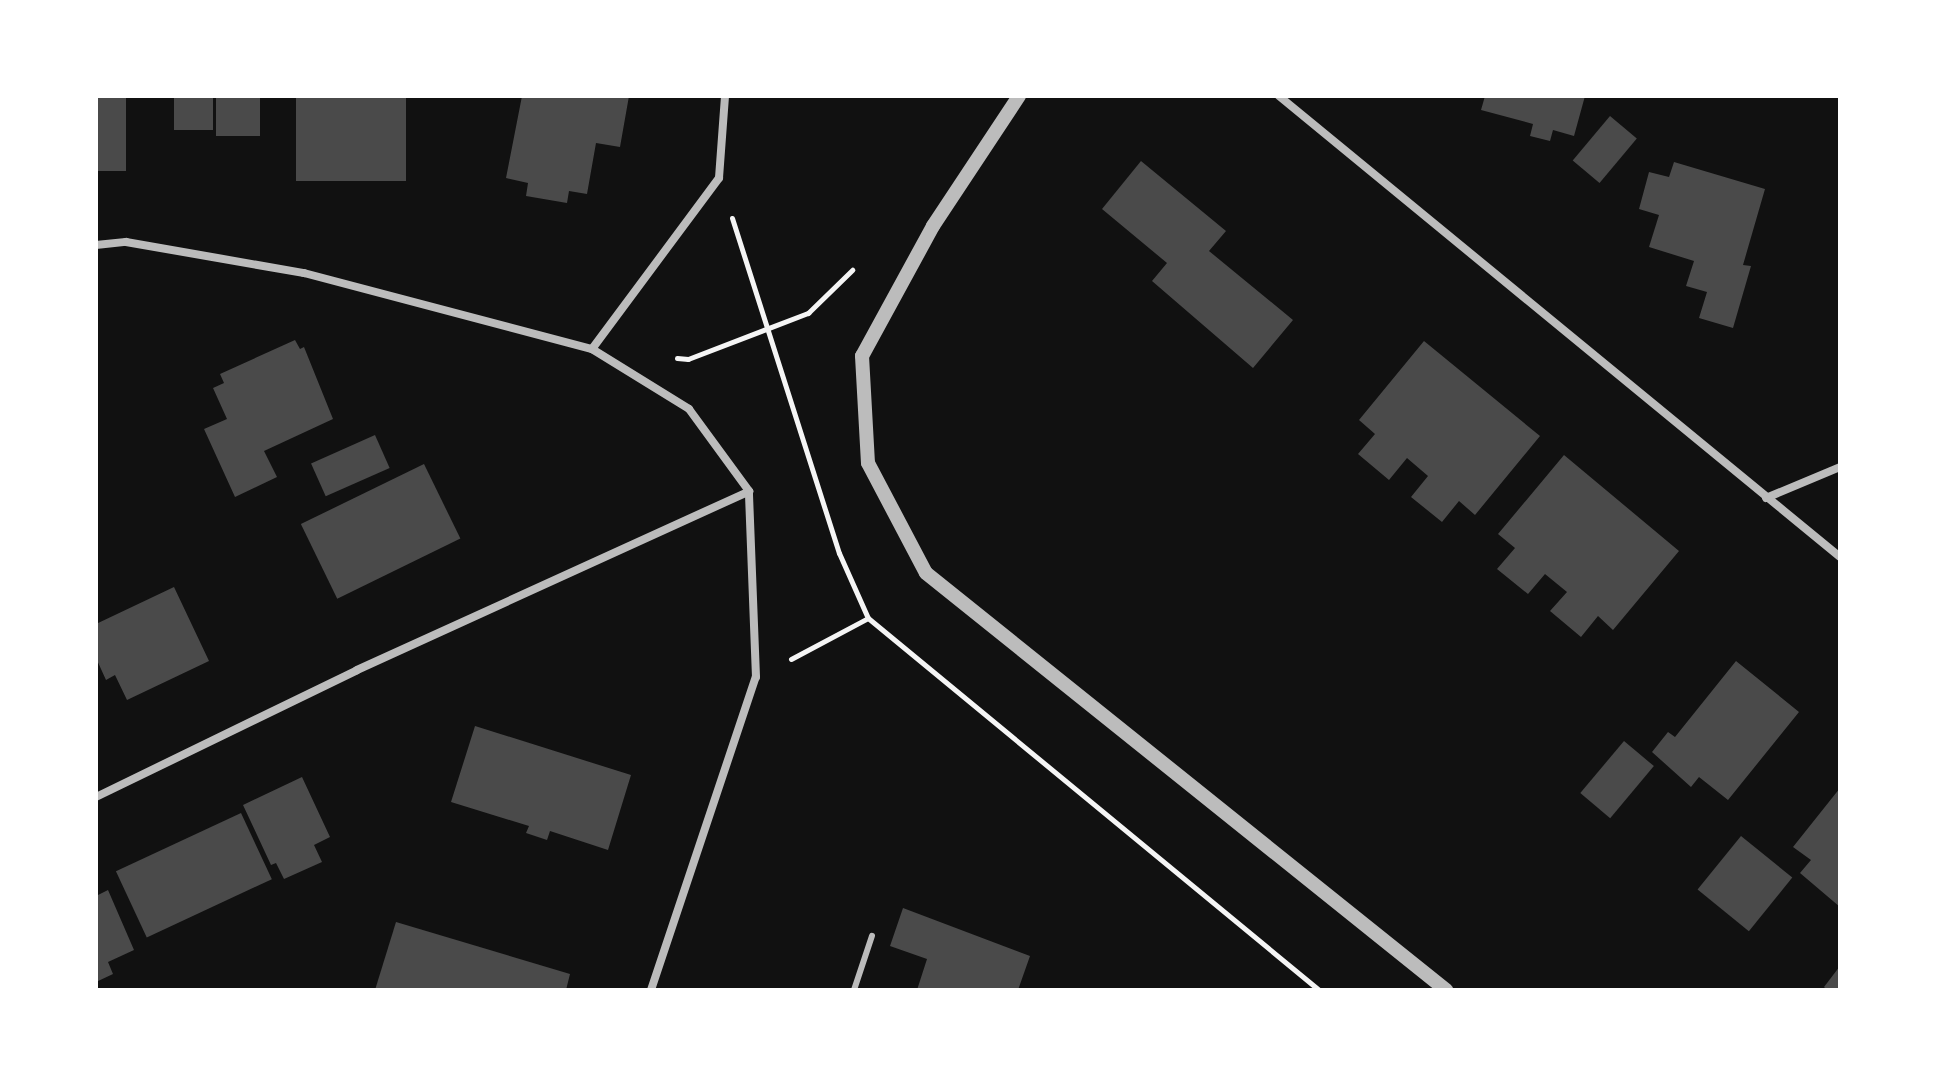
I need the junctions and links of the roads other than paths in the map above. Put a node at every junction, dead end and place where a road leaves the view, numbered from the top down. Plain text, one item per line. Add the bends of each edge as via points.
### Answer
1 (725, 96) edge
2 (1019, 96) edge
3 (1279, 96) edge
4 (96, 245) edge
5 (592, 349) junction
6 (1840, 467) edge
7 (749, 491) junction
8 (1766, 498) junction
9 (1840, 557) edge
10 (96, 797) edge
11 (872, 936) dead end
12 (651, 990) edge
13 (854, 990) edge
14 (1446, 990) edge

1 - 5 street via 719,178
2 - 14 street via 933,226 862,356 868,463 926,573
3 - 8 street
4 - 5 street via 126,242 304,273
5 - 7 street via 689,409
6 - 8 street
7 - 10 street via 357,670
7 - 12 street via 756,677
8 - 9 street
11 - 13 lane

